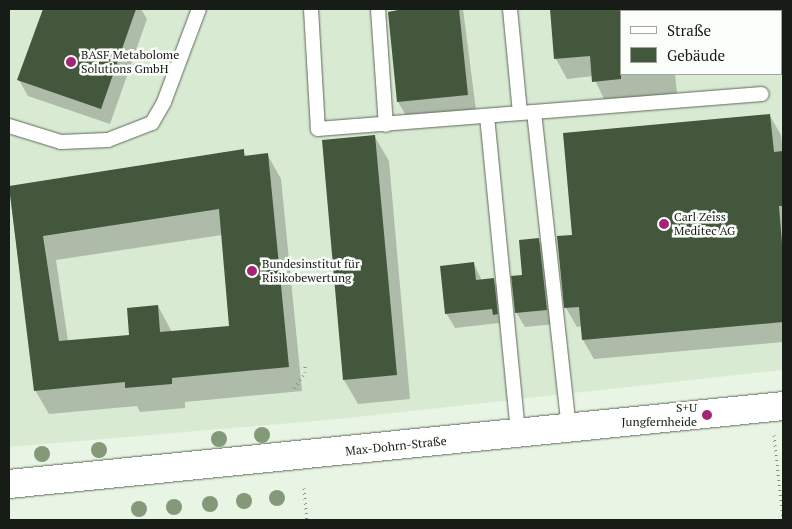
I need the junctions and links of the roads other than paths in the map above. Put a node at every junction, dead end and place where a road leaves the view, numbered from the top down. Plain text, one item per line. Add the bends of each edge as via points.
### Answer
1 (199, 9) edge
2 (311, 9) edge
3 (378, 9) edge
4 (510, 9) edge
5 (762, 94) dead end
6 (534, 112) junction
7 (520, 113) junction
8 (487, 116) junction
9 (386, 125) junction
10 (9, 126) edge
11 (783, 406) edge
12 (569, 429) junction
13 (518, 434) junction
14 (9, 484) edge

1 - 10 lane via 164,102 152,123 108,140 61,142
2 - 9 lane via 318,129
3 - 9 lane
4 - 7 lane
5 - 6 lane
6 - 7 lane
6 - 12 lane
7 - 8 lane
8 - 9 lane
8 - 13 lane
11 - 12 main road, Max-Dohrn-Straße
12 - 13 main road, Max-Dohrn-Straße
13 - 14 main road, Max-Dohrn-Straße

